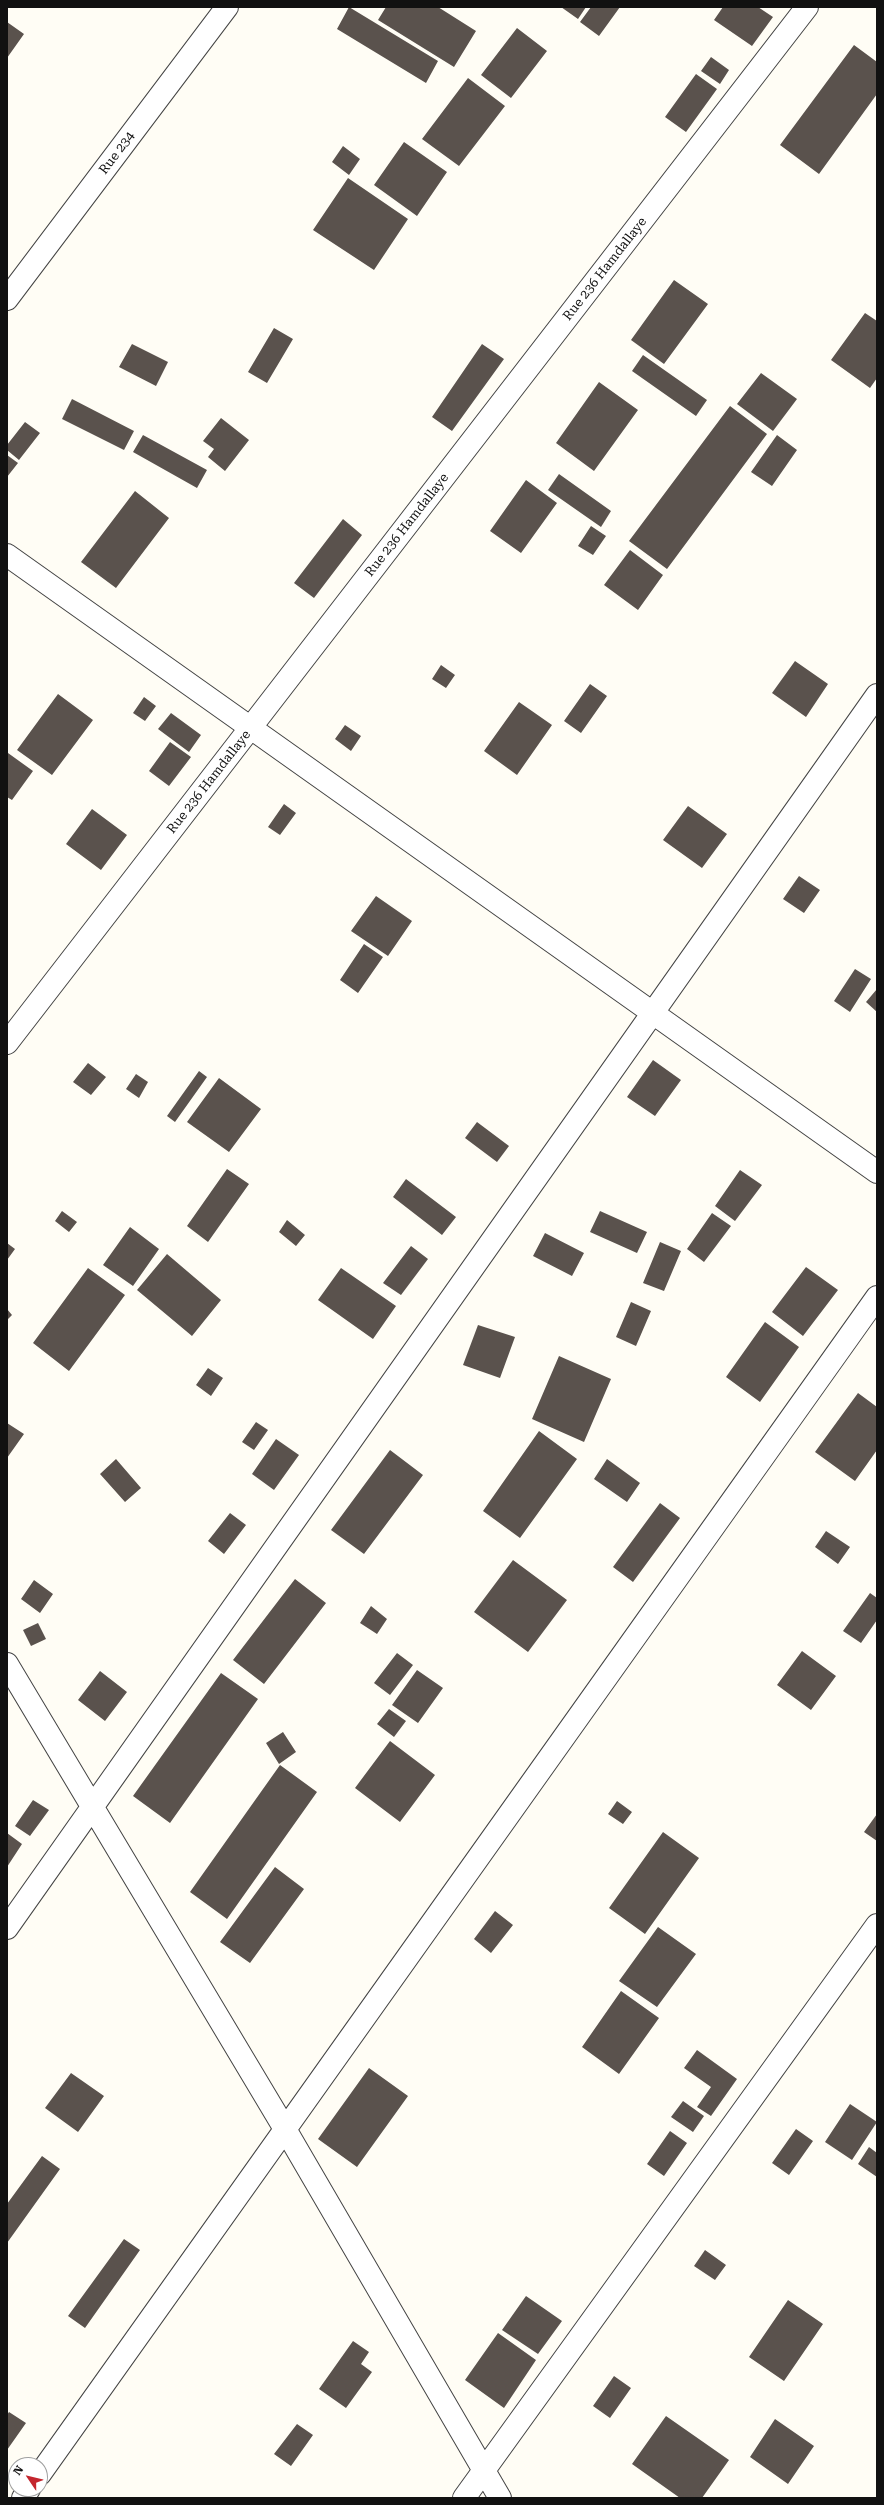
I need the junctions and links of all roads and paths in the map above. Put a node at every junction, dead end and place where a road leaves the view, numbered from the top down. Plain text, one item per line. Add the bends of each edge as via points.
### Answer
1 (227, 7) edge
2 (807, 7) edge
3 (7, 299) edge
4 (7, 555) edge
5 (877, 695) edge
6 (251, 728) junction
7 (652, 1014) junction
8 (7, 1043) edge
9 (877, 1172) edge
10 (877, 1297) edge
11 (7, 1664) edge
12 (92, 1809) junction
13 (877, 1925) edge
14 (7, 1928) edge
15 (285, 2129) junction
16 (48, 2463) edge
17 (484, 2470) junction
18 (464, 2498) edge
19 (500, 2498) edge

1 - 3 street, Rue 234
2 - 6 street, Rue 236 Hamdallaye
4 - 6 street
5 - 7 street
6 - 7 street
6 - 8 street, Rue 236 Hamdallaye
7 - 9 street
7 - 12 street
10 - 15 street
11 - 12 street
12 - 14 street
12 - 15 street
13 - 17 street
15 - 16 street
15 - 17 street
17 - 18 street
17 - 19 street

